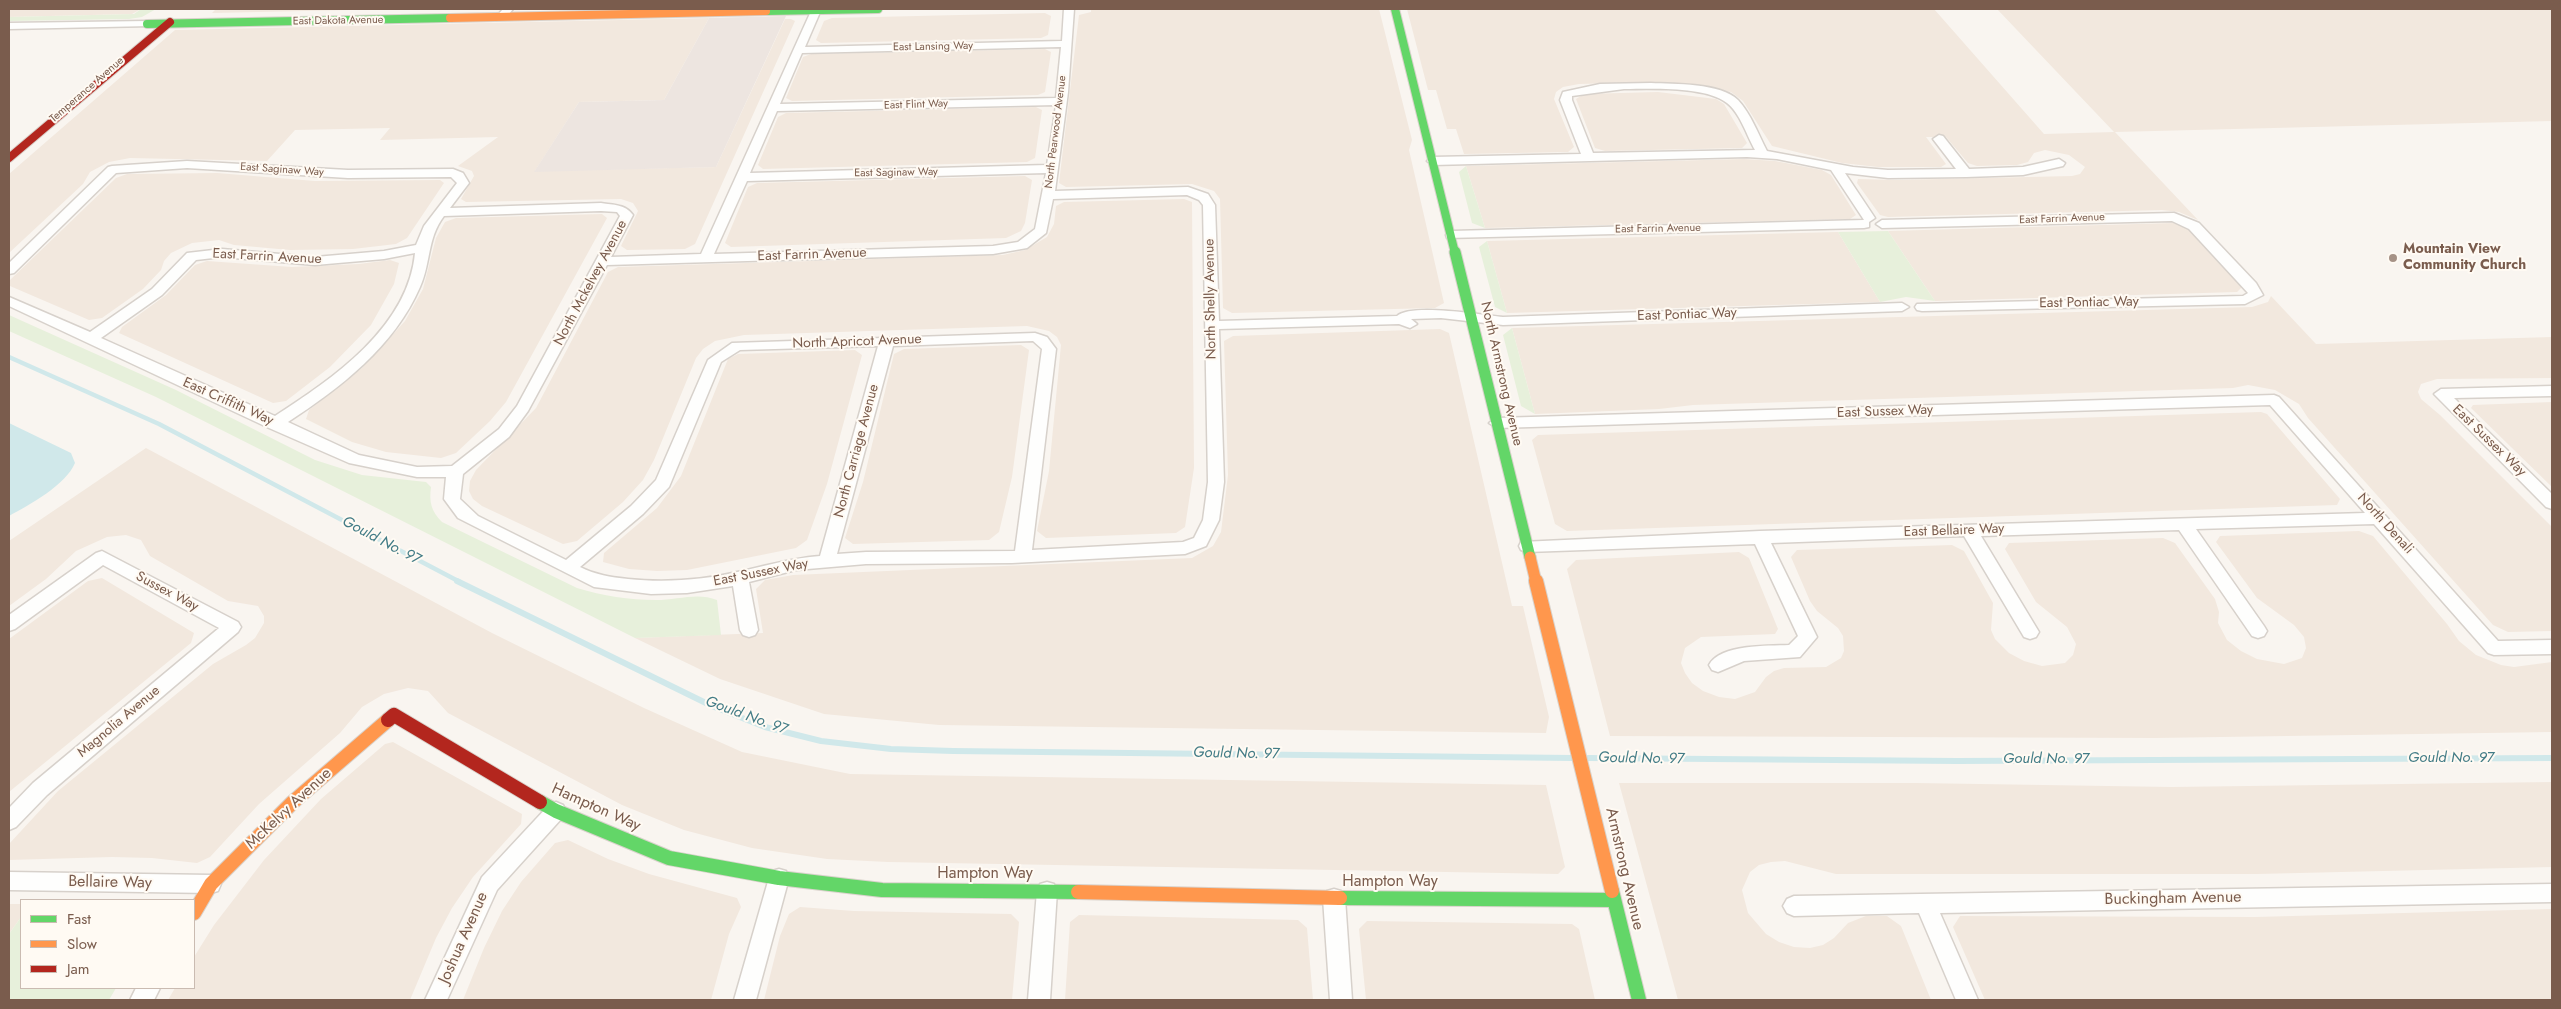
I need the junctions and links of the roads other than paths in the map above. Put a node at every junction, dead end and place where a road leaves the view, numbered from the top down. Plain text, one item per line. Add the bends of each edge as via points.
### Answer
1 (878, 9) edge
2 (1069, 9) edge
3 (1395, 9) edge
4 (816, 10) edge
5 (184, 12) dead end
6 (487, 13) edge
7 (504, 13) edge
8 (160, 14) dead end
9 (147, 24) junction
10 (167, 24) junction
11 (9, 26) edge
12 (132, 37) dead end
13 (1067, 44) junction
14 (799, 50) junction
15 (1060, 101) junction
16 (772, 108) junction
17 (1940, 140) dead end
18 (1763, 154) junction
19 (1588, 157) junction
20 (9, 158) edge
21 (1433, 161) junction
22 (2059, 163) dead end
23 (1836, 168) junction
24 (1051, 169) junction
25 (112, 170) joint
26 (1966, 173) junction
27 (741, 177) junction
28 (1048, 195) junction
29 (442, 212) junction
30 (1867, 221) junction
31 (1452, 235) junction
32 (1022, 245) joint
33 (422, 248) junction
34 (706, 258) junction
35 (603, 261) junction
36 (9, 270) edge
37 (2256, 296) joint
38 (9, 301) edge
39 (1473, 319) junction
40 (1401, 320) joint
41 (1211, 325) junction
42 (89, 339) junction
43 (887, 341) junction
44 (2552, 391) edge
45 (2274, 400) joint
46 (1497, 423) junction
47 (274, 424) junction
48 (456, 471) junction
49 (2552, 503) edge
50 (2380, 518) junction
51 (2184, 525) junction
52 (1969, 530) junction
53 (1760, 537) junction
54 (1527, 546) junction
55 (1185, 548) joint
56 (1023, 556) junction
57 (827, 561) junction
58 (569, 567) junction
59 (740, 578) junction
60 (9, 624) edge
61 (232, 627) joint
62 (749, 630) dead end
63 (2258, 631) dead end
64 (2030, 632) dead end
65 (2552, 647) edge
66 (1718, 665) dead end
67 (394, 715) joint
68 (1577, 746) joint
69 (556, 811) junction
70 (9, 821) edge
71 (779, 878) junction
72 (9, 881) edge
73 (211, 884) junction
74 (1048, 891) junction
75 (2552, 893) edge
76 (1334, 898) junction
77 (1614, 900) junction
78 (1926, 904) junction
79 (1794, 906) dead end
80 (195, 911) edge
81 (148, 989) edge
82 (141, 1000) edge
83 (436, 1000) edge
84 (745, 1000) edge
85 (1039, 1000) edge
86 (1341, 1000) edge
87 (1639, 1000) edge
88 (1967, 1000) edge

1 - 4 street, East Dakota Avenue
2 - 13 street, North Pearwood Avenue
3 - 21 street, North Armstrong Avenue
4 - 7 street, East Dakota Avenue
4 - 14 street
5 - 10 street, Temperance Avenue
6 - 7 street, East Dakota Avenue
6 - 10 street, East Dakota Avenue
8 - 9 street
9 - 10 street, East Dakota Avenue
9 - 11 street, East Dakota Avenue
9 - 12 street
10 - 20 street, Temperance Avenue
13 - 14 street, East Lansing Way
13 - 15 street, North Pearwood Avenue
14 - 16 street
15 - 16 street, East Flint Way
15 - 24 street, North Pearwood Avenue
16 - 27 street
17 - 26 street
18 - 19 street
18 - 19 street via 1732,100 1725,96 1700,89 1674,87 1598,88 1574,90 1567,94 1566,100
18 - 23 street
19 - 21 street
21 - 31 street, North Armstrong Avenue
22 - 26 street via 2023,171
23 - 26 street via 1888,174
23 - 30 street
24 - 27 street, East Saginaw Way
24 - 28 street, North Pearwood Avenue
25 - 29 street, East Saginaw Way via 211,166 364,174 453,173 463,183
25 - 36 street
27 - 34 street
28 - 32 street, North Pearwood Avenue via 1041,230
28 - 41 street, North Shelly Avenue via 1188,191 1204,197 1209,205
29 - 33 street via 428,230
29 - 35 street, North Mckelvey Avenue via 621,209 627,215
30 - 31 street, East Farrin Avenue
30 - 37 street, East Farrin Avenue via 1876,228 1882,224 2182,218 2200,232 2252,286
31 - 39 street, North Armstrong Avenue
32 - 34 street, East Farrin Avenue via 993,250
33 - 42 street, East Farrin Avenue via 315,261 222,252 192,256 172,280 137,310
33 - 47 street via 420,270 400,313 380,340 321,394
34 - 35 street, East Farrin Avenue
35 - 48 street, North Mckelvey Avenue via 523,408 504,433
37 - 39 street, East Pontiac Way via 2245,300 1922,307 1908,301 1902,307 1514,321
38 - 42 street, East Criffith Way
39 - 40 street, East Pontiac Way via 1409,324
39 - 46 street, North Armstrong Avenue
40 - 41 street, East Pontiac Way
41 - 55 street, North Shelly Avenue via 1216,482 1211,520 1200,542
42 - 47 street, East Criffith Way
43 - 56 street, North Apricot Avenue via 1035,337 1049,349
43 - 57 street, North Carriage Avenue
43 - 58 street, North Apricot Avenue via 737,346 715,360 663,483 631,516
44 - 49 street, East Sussex Way via 2441,394
45 - 46 street, East Sussex Way
45 - 50 street, North Denali
46 - 54 street, North Armstrong Avenue
47 - 48 street, East Criffith Way via 355,459 417,472
48 - 58 street, East Sussex Way via 449,494 456,509
50 - 51 street, East Bellaire Way
50 - 65 street, North Denali via 2494,648
51 - 52 street, East Bellaire Way
51 - 63 street
52 - 53 street, East Bellaire Way
52 - 64 street
53 - 54 street, East Bellaire Way
53 - 66 street via 1808,637 1794,652 1742,654
54 - 68 street, North Armstrong Avenue
55 - 56 street, East Sussex Way
56 - 57 street, East Sussex Way
57 - 59 street, East Sussex Way via 796,564
58 - 59 street, East Sussex Way via 594,581 651,588 687,587
59 - 62 street
60 - 61 street, Sussex Way via 102,557
61 - 70 street, Magnolia Avenue via 40,789
67 - 69 street, Hampton Way
67 - 73 street, McKelvy Avenue via 292,802
68 - 77 street, Armstrong Avenue
69 - 71 street, Hampton Way via 669,858
69 - 83 street, Joshua Avenue via 489,884
71 - 74 street, Hampton Way via 882,890
71 - 84 street
72 - 73 street, Bellaire Way
73 - 80 street, McKelvy Avenue
74 - 76 street, Hampton Way
74 - 85 street
75 - 78 street, Buckingham Avenue
76 - 77 street, Hampton Way
76 - 86 street
77 - 87 street, Armstrong Avenue
78 - 79 street, Buckingham Avenue
78 - 88 street
81 - 82 street

